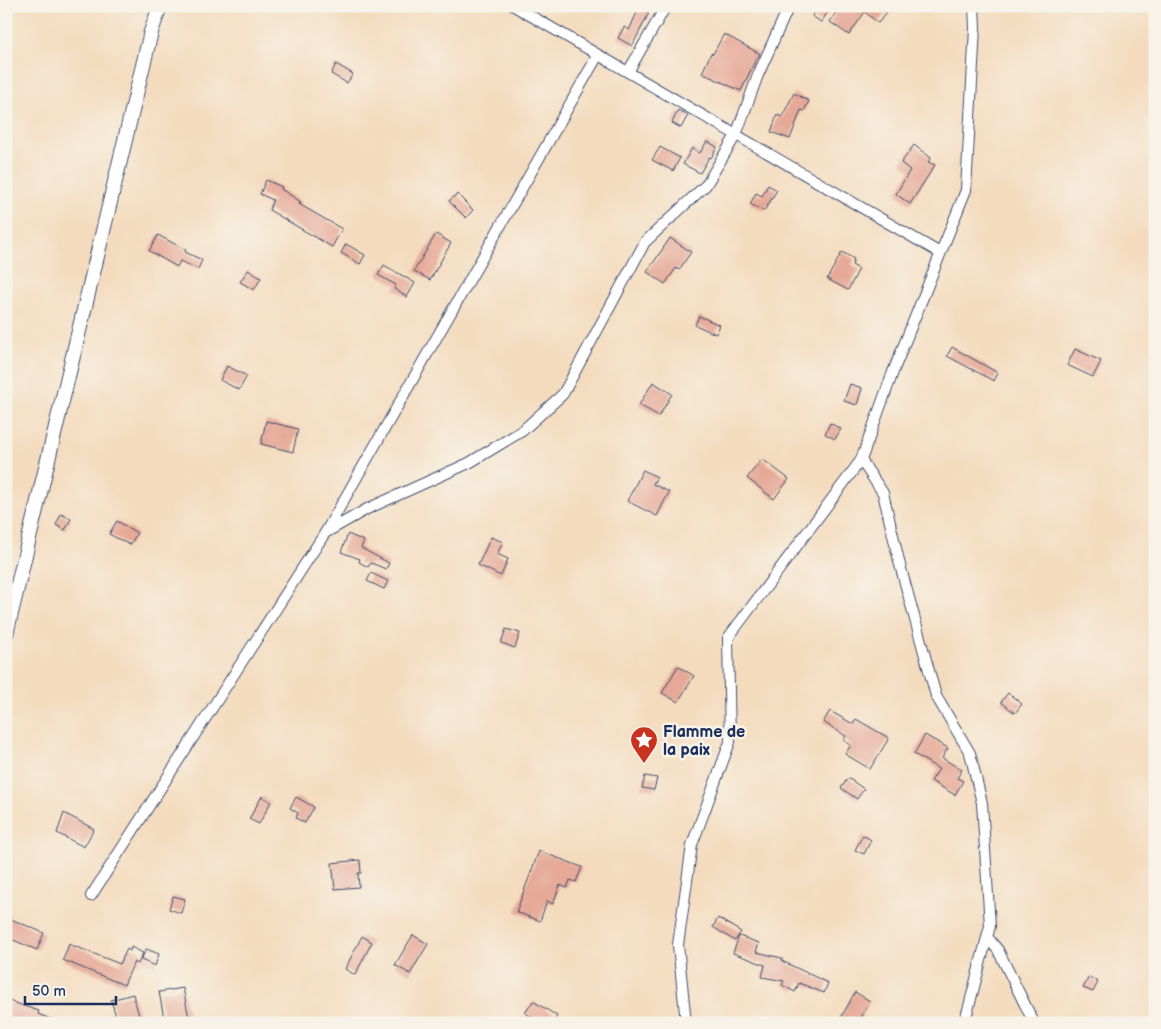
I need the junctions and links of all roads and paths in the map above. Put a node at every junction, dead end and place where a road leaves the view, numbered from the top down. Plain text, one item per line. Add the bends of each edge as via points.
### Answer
1 (160, 6) edge
2 (514, 6) edge
3 (666, 6) edge
4 (789, 6) edge
5 (974, 6) edge
6 (598, 55) junction
7 (628, 72) junction
8 (736, 135) junction
9 (940, 253) junction
10 (861, 460) junction
11 (325, 533) junction
12 (6, 634) edge
13 (91, 896) dead end
14 (987, 936) junction
15 (686, 1023) edge
16 (963, 1023) edge
17 (1034, 1023) edge

1 - 12 main road via 151,32
2 - 6 street
3 - 7 street
4 - 8 street
5 - 9 street via 966,190
6 - 7 street
6 - 11 street
7 - 8 street
8 - 9 street
8 - 11 street via 706,185 645,242 563,394 522,431 469,463 368,508
9 - 10 street
10 - 14 street via 883,492 936,696 970,753 982,803 990,926
10 - 15 street via 728,638 730,742 692,845 678,945
11 - 13 street
14 - 16 street
14 - 17 street via 998,950

